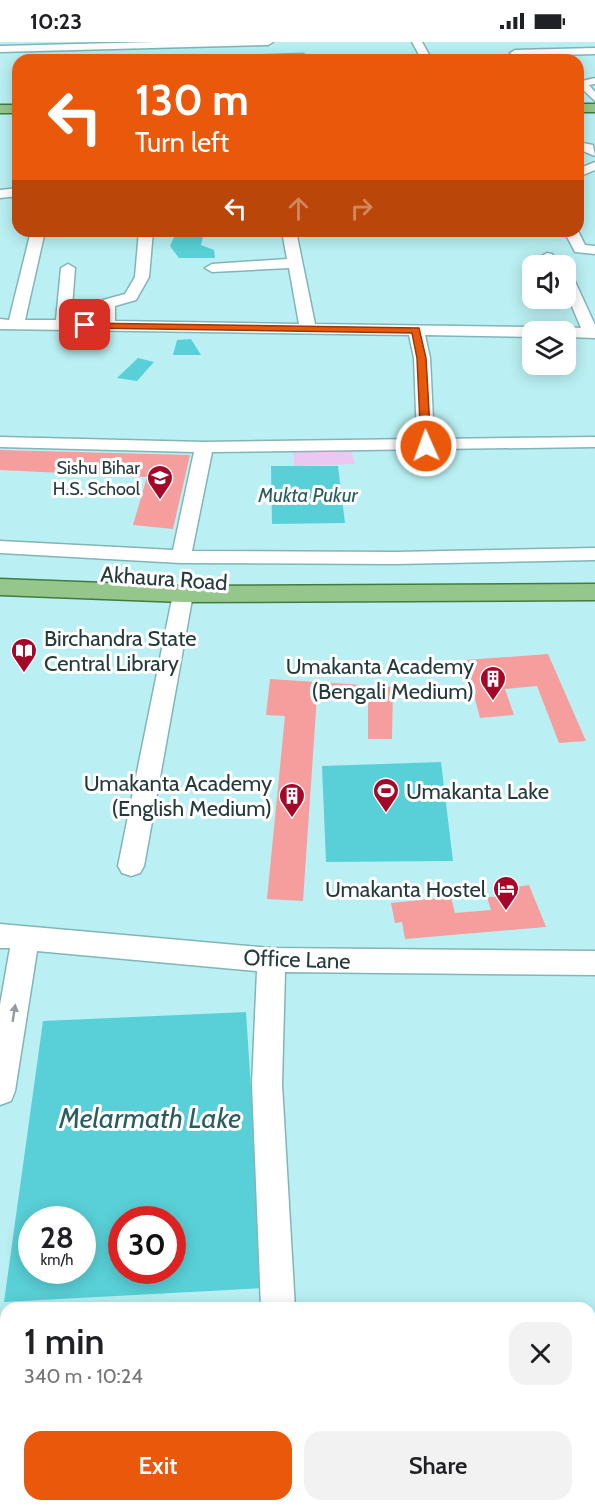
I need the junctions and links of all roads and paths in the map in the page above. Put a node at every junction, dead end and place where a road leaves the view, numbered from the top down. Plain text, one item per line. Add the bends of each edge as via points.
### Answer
1 (255, 42) edge
2 (268, 42) edge
3 (508, 42) edge
4 (539, 42) edge
5 (566, 42) edge
6 (119, 44) edge
7 (30, 45) edge
8 (44, 48) junction
9 (0, 49) edge
10 (595, 51) edge
11 (578, 52) junction
12 (515, 53) junction
13 (551, 53) junction
14 (41, 54) edge
15 (509, 54) edge
16 (584, 86) edge
17 (595, 98) edge
18 (36, 237) edge
19 (145, 237) edge
20 (290, 237) edge
21 (574, 237) edge
22 (595, 249) edge
23 (295, 263) junction
24 (68, 268) dead end
25 (212, 268) dead end
26 (576, 298) edge
27 (63, 325) junction
28 (107, 325) junction
29 (5, 326) edge
30 (308, 328) junction
31 (416, 330) junction
32 (522, 332) edge
33 (576, 332) edge
34 (593, 333) edge
35 (0, 442) edge
36 (595, 442) edge
37 (426, 446) junction
38 (204, 447) junction
39 (0, 547) edge
40 (595, 554) edge
41 (181, 557) junction
42 (0, 568) edge
43 (0, 579) edge
44 (0, 587) edge
45 (328, 592) junction
46 (595, 592) edge
47 (183, 594) junction
48 (131, 866) dead end
49 (13, 938) edge
50 (272, 960) junction
51 (595, 963) edge
52 (0, 1091) edge
53 (278, 1302) edge

1 - 2 street
1 - 6 street
3 - 12 street
4 - 13 street
5 - 11 street
6 - 8 street
7 - 8 street
7 - 9 street
8 - 14 street
10 - 11 street
11 - 13 street
12 - 13 street
12 - 15 street
16 - 17 street
18 - 29 street
19 - 28 street via 142,277 131,297 108,303
20 - 23 street
21 - 22 street via 580,249
23 - 25 street
23 - 30 street
24 - 27 street
26 - 34 street
27 - 28 street
27 - 29 street
28 - 30 street
30 - 31 street
31 - 32 street
31 - 37 street via 422,358
33 - 34 street
35 - 38 street
36 - 37 street
37 - 38 street
38 - 41 street
39 - 41 street
40 - 41 street
42 - 45 main road, Akhaura Road via 186,578
43 - 45 main road
44 - 47 main road, Akhaura Road
45 - 46 main road, Akhaura Road
45 - 47 main road, Akhaura Road
47 - 48 street
49 - 50 street, Office Lane
52 -> 49 street
50 - 51 street, Office Lane
50 - 53 street via 267,1084

